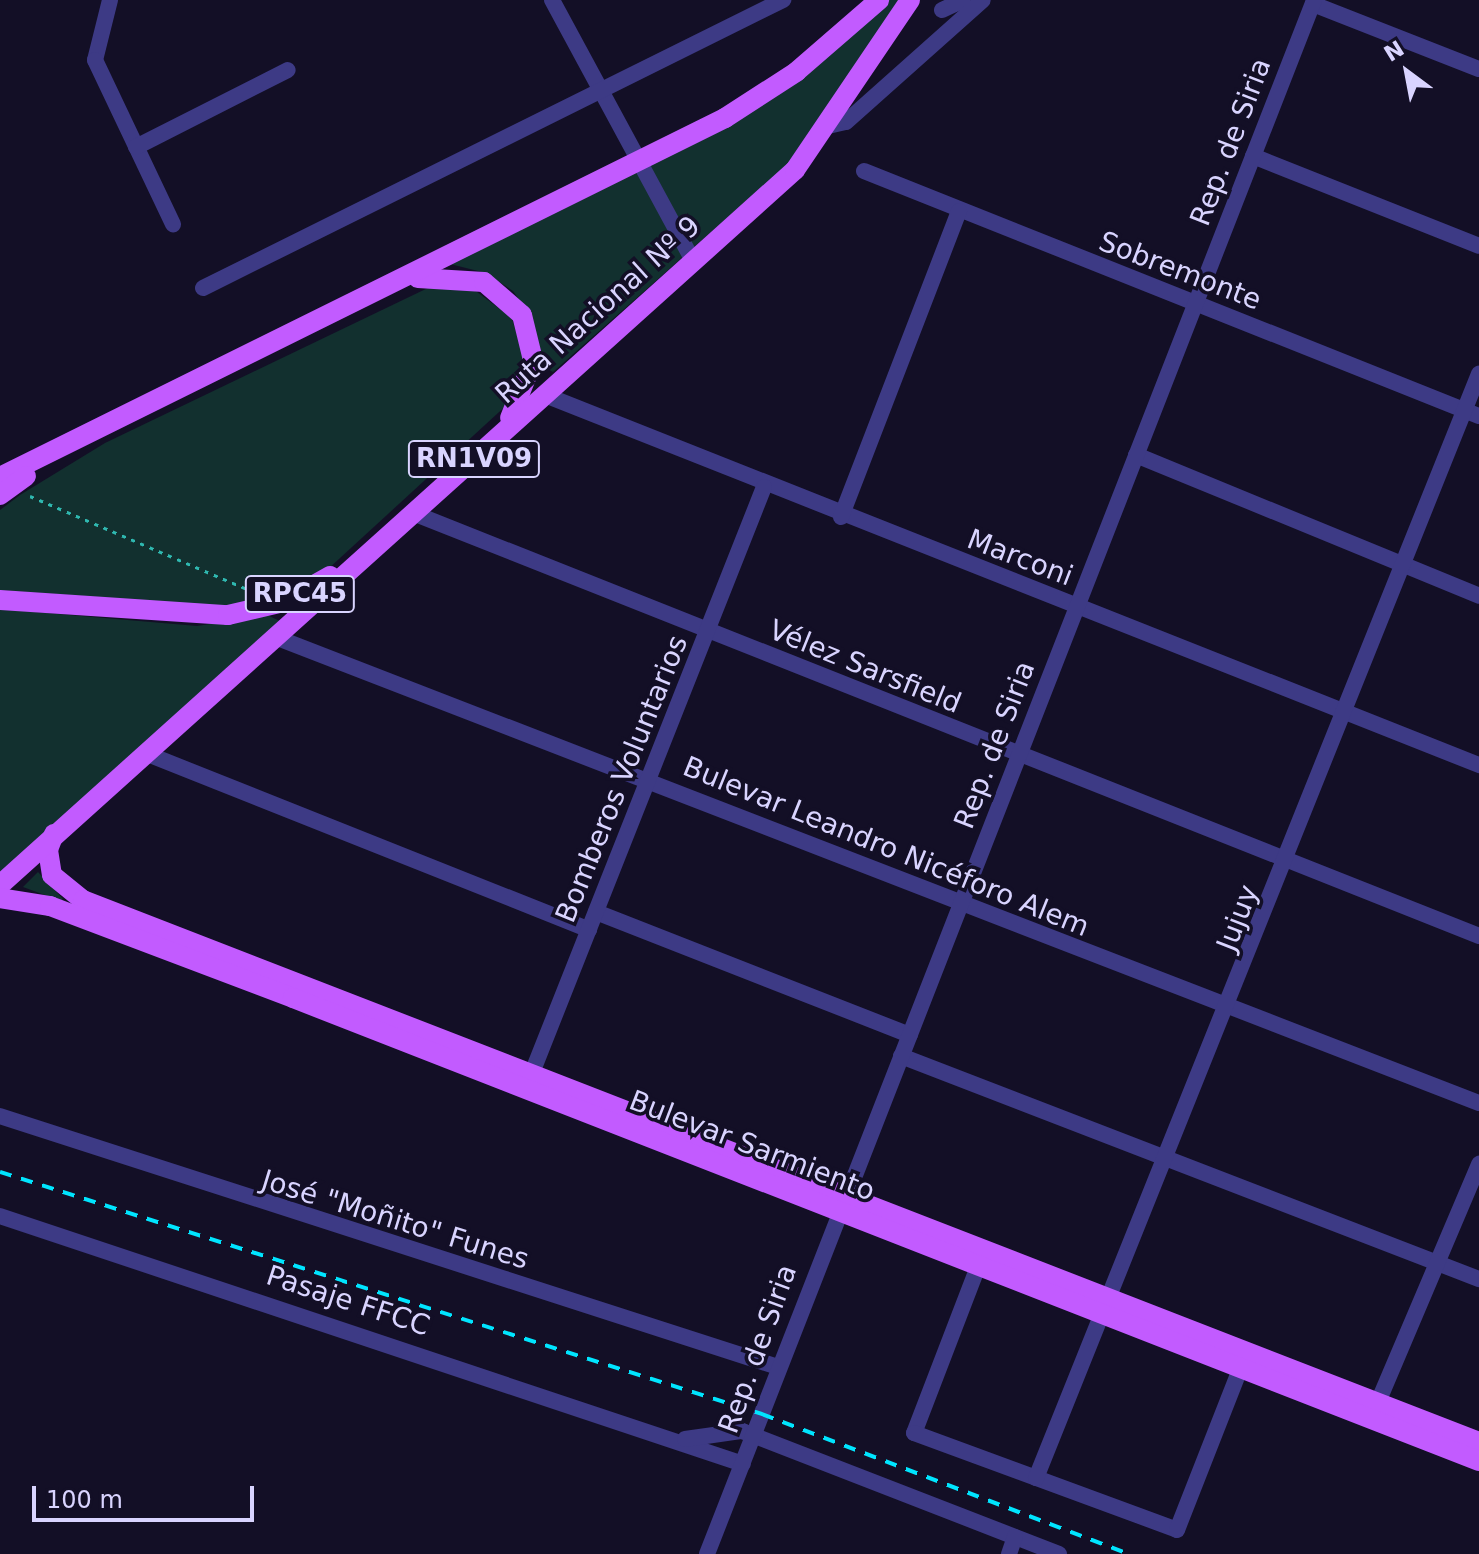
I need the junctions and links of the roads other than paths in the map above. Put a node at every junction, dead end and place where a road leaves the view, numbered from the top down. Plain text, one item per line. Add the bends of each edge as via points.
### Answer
1 (110, 0) edge
2 (552, 0) edge
3 (783, 0) edge
4 (879, 0) edge
5 (910, 0) edge
6 (963, 0) edge
7 (983, 0) edge
8 (1314, 2) edge
9 (942, 10) dead end
10 (1479, 69) edge
11 (288, 70) dead end
12 (597, 93) junction
13 (828, 126) junction
14 (136, 147) junction
15 (1253, 156) junction
16 (636, 162) junction
17 (864, 171) dead end
18 (959, 211) junction
19 (173, 224) dead end
20 (1479, 246) edge
21 (694, 263) junction
22 (203, 288) dead end
23 (389, 288) junction
24 (1195, 305) junction
25 (1479, 374) edge
26 (545, 395) junction
27 (1472, 413) edge
28 (500, 435) junction
29 (1136, 455) junction
30 (5, 485) edge
31 (764, 487) junction
32 (413, 513) junction
33 (841, 517) junction
34 (388, 536) junction
35 (1404, 566) junction
36 (1479, 596) edge
37 (0, 600) edge
38 (1076, 608) junction
39 (708, 633) junction
40 (275, 637) junction
41 (1347, 713) junction
42 (145, 753) junction
43 (1018, 756) junction
44 (1479, 765) edge
45 (645, 779) junction
46 (54, 834) junction
47 (1288, 861) junction
48 (0, 885) edge
49 (0, 898) edge
50 (960, 905) junction
51 (80, 908) junction
52 (596, 912) junction
53 (589, 930) junction
54 (1479, 936) edge
55 (1230, 1009) junction
56 (910, 1035) junction
57 (901, 1056) junction
58 (529, 1081) junction
59 (1479, 1103) edge
60 (0, 1116) edge
61 (1168, 1160) junction
62 (1479, 1164) edge
63 (841, 1202) junction
64 (0, 1216) edge
65 (1438, 1263) junction
66 (979, 1264) junction
67 (1479, 1279) edge
68 (1107, 1306) junction
69 (778, 1367) junction
70 (1241, 1367) junction
71 (1375, 1411) junction
72 (754, 1436) junction
73 (679, 1439) junction
74 (1479, 1442) edge
75 (1479, 1461) edge
76 (743, 1464) junction
77 (1036, 1478) junction
78 (1015, 1537) junction
79 (707, 1554) edge
80 (1009, 1554) edge
81 (1059, 1554) edge

1 - 14 street via 94,54
2 - 12 street
3 - 12 street
4 - 16 main road, RN1V09 via 765,94
5 - 13 main road, Ruta Nacional Nº 9 / RN1V09
6 - 9 street
7 - 13 street via 846,122
8 - 10 street
8 - 15 street, Rep. de Siria
11 - 14 street
12 - 16 street
12 - 22 street
13 - 21 main road, Ruta Nacional Nº 9 / RN1V09 via 795,170
14 - 19 street
15 - 20 street
15 - 24 street, Rep. de Siria
16 - 21 street
16 - 23 main road, RN1V09
17 - 18 street, Sobremonte
18 - 24 street, Sobremonte
18 - 33 street
21 - 26 main road, Ruta Nacional Nº 9 / RN1V09
23 - 28 main road, RN1V09 via 456,275 493,286 516,307 533,360 527,386
23 - 30 main road, RN1V09
24 - 27 street, Sobremonte
24 - 29 street, Rep. de Siria
25 - 27 street, Jujuy
26 - 28 main road, Ruta Nacional Nº 9 / RN1V09
26 - 31 street, Marconi
27 - 35 street, Jujuy
28 - 32 main road, Ruta Nacional Nº 9 / RN1V09
29 - 35 street
29 - 38 street, Rep. de Siria
31 - 33 street, Marconi
31 - 39 street, Bomberos Voluntarios
32 - 34 main road, Ruta Nacional Nº 9 / RN1V09
32 - 39 street, Vélez Sarsfield
33 - 38 street, Marconi
34 - 37 main road, RPC45 via 272,606 199,617 71,600
34 - 40 main road, Ruta Nacional Nº 9 / RN1V09
35 - 36 street
35 - 41 street, Jujuy
38 - 41 street, Marconi
38 - 43 street, Rep. de Siria
39 - 43 street, Vélez Sarsfield
39 - 45 street, Bomberos Voluntarios
40 - 42 main road, Ruta Nacional Nº 9 / RN1V09
40 - 45 street, Bulevar Leandro Nicéforo Alem
41 - 44 street, Marconi
41 - 47 street, Jujuy
42 - 46 main road, Ruta Nacional Nº 9 / RN1V09
42 - 53 street
43 - 47 street, Vélez Sarsfield
43 - 50 street, Rep. de Siria
45 - 50 street, Bulevar Leandro Nicéforo Alem
45 - 52 street, Bomberos Voluntarios
46 - 48 main road, Ruta Nacional Nº 9 / RN1V09
46 - 51 main road, Bulevar Sarmiento via 48,850 52,875
47 - 54 street, Vélez Sarsfield
47 - 55 street, Jujuy
49 - 51 main road, Bulevar Sarmiento
50 - 55 street, Bulevar Leandro Nicéforo Alem
50 - 56 street, Rep. de Siria
51 - 58 main road, Bulevar Sarmiento
52 - 53 street, Bomberos Voluntarios
52 - 56 street
53 - 58 street, Bomberos Voluntarios
55 - 59 street, Bulevar Leandro Nicéforo Alem
55 - 61 street, Jujuy
56 - 57 street, Rep. de Siria
57 - 61 street
57 - 63 street, Rep. de Siria
58 - 63 main road, Bulevar Sarmiento
60 - 69 street, José "Moñito" Funes
61 - 65 street
61 - 68 street, Jujuy
62 - 65 street
63 - 66 main road, Bulevar Sarmiento
63 - 68 main road, Bulevar Sarmiento
63 - 69 street, Rep. de Siria
64 - 73 street, Pasaje FFCC
65 - 67 street
65 - 71 street
66 - 68 main road, Bulevar Sarmiento
66 - 77 street via 914,1433
68 - 70 main road, Bulevar Sarmiento
68 - 71 main road, Bulevar Sarmiento
68 - 77 street, Jujuy
69 - 72 street, Rep. de Siria
70 - 71 main road, Bulevar Sarmiento
70 - 77 street via 1177,1530
71 - 74 main road, Bulevar Sarmiento
71 - 75 main road, Bulevar Sarmiento
72 - 73 street, Pasaje FFCC via 726,1431
72 - 76 street, Rep. de Siria
72 - 78 street, Pasaje FFCC
73 - 76 street, Pasaje FFCC
76 - 79 street, Rep. de Siria
78 - 80 street
78 - 81 street, Pasaje FFCC

